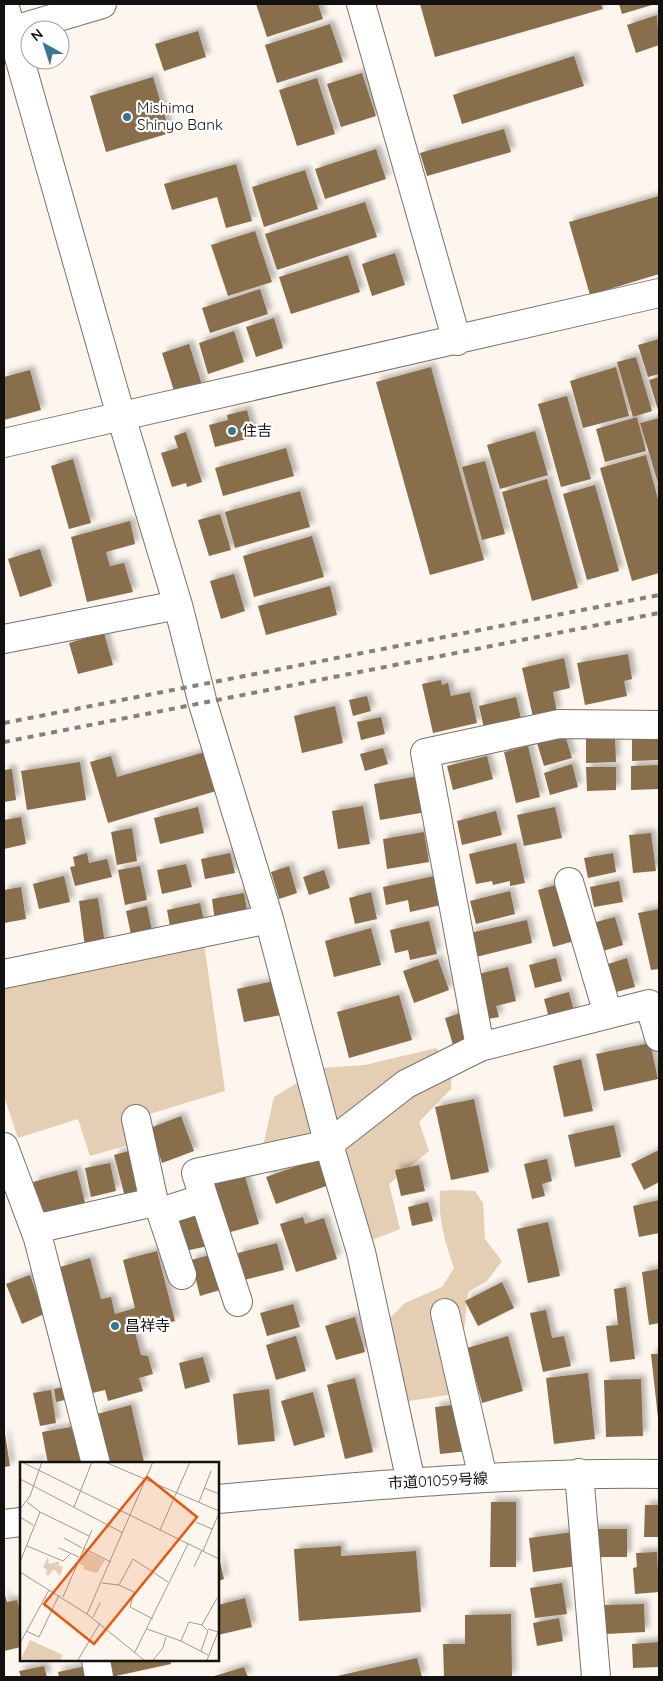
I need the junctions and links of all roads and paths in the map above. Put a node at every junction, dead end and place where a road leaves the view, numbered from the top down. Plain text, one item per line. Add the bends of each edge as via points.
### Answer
1 (4, 4) edge
2 (102, 4) edge
3 (361, 4) edge
4 (8, 32) edge
5 (659, 293) edge
6 (456, 341) junction
7 (121, 416) junction
8 (4, 443) edge
9 (178, 605) junction
10 (4, 639) edge
11 (659, 725) edge
12 (569, 882) dead end
13 (269, 919) junction
14 (4, 974) edge
15 (654, 1002) edge
16 (608, 1014) junction
17 (659, 1037) edge
18 (480, 1048) junction
19 (136, 1119) dead end
20 (329, 1144) junction
21 (4, 1147) edge
22 (204, 1198) junction
23 (158, 1207) junction
24 (35, 1229) junction
25 (182, 1275) dead end
26 (238, 1302) dead end
27 (445, 1313) dead end
28 (95, 1462) edge
29 (578, 1473) junction
30 (659, 1474) edge
31 (483, 1478) junction
32 (411, 1482) junction
33 (219, 1499) edge
34 (20, 1522) edge
35 (4, 1524) edge
36 (96, 1661) edge
37 (99, 1677) edge
38 (596, 1677) edge

1 - 4 street
2 - 4 street
3 - 6 street
4 - 7 street
5 - 6 street
6 - 7 street
7 - 8 street
7 - 9 street
9 - 10 street
9 - 13 street via 203,704
11 - 18 street via 559,724 424,753
12 - 16 street
13 - 14 street
13 - 20 street
15 - 16 street
15 - 17 street
16 - 18 street
18 - 20 street via 406,1084
19 - 23 street
20 - 22 street via 196,1174
20 - 32 street via 361,1252
21 - 24 street
22 - 23 street
22 - 26 street
23 - 24 street
23 - 25 street
24 - 28 street
27 - 31 street
29 - 30 street, 市道01059号線
29 - 31 street, 市道01059号線
29 - 38 street
31 - 32 street, 市道01059号線
32 - 33 street, 市道01059号線
34 - 35 street
36 - 37 street

